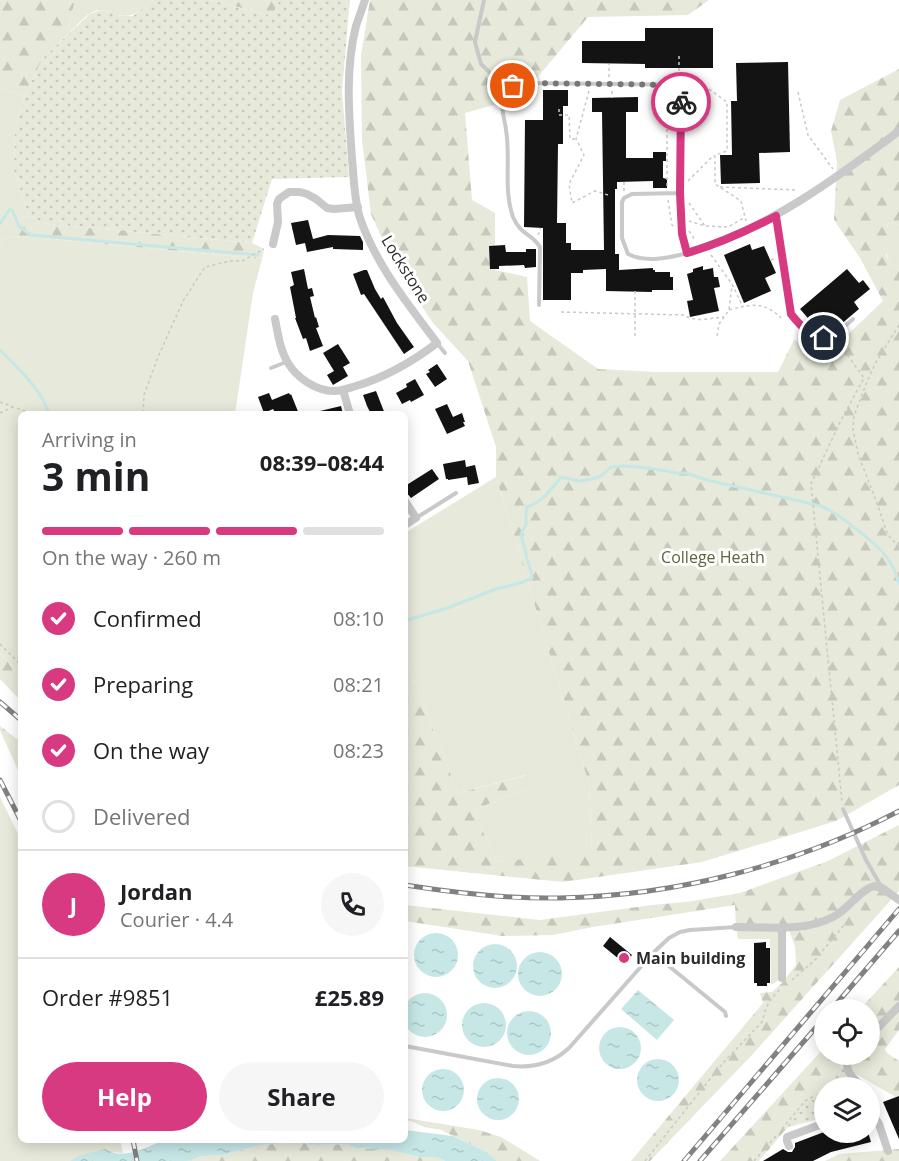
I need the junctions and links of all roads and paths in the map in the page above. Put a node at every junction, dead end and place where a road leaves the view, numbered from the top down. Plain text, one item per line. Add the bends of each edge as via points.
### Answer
1 (365, 0) edge
2 (484, 0) edge
3 (679, 56) dead end
4 (609, 63) dead end
5 (591, 84) junction
6 (609, 84) junction
7 (667, 85) junction
8 (680, 85) junction
9 (703, 85) joint
10 (508, 90) junction
11 (798, 92) dead end
12 (560, 109) dead end
13 (899, 131) edge
14 (576, 139) junction
15 (715, 154) junction
16 (835, 173) junction
17 (680, 182) junction
18 (719, 187) junction
19 (803, 191) dead end
20 (667, 193) junction
21 (680, 193) junction
22 (608, 195) dead end
23 (358, 207) junction
24 (688, 212) dead end
25 (776, 216) junction
26 (745, 218) junction
27 (689, 221) dead end
28 (705, 226) junction
29 (747, 226) dead end
30 (689, 231) dead end
31 (682, 234) junction
32 (273, 244) dead end
33 (701, 245) junction
34 (259, 252) dead end
35 (687, 253) junction
36 (732, 284) junction
37 (635, 291) dead end
38 (539, 305) dead end
39 (742, 307) junction
40 (729, 310) junction
41 (561, 312) dead end
42 (635, 314) junction
43 (724, 317) junction
44 (781, 318) dead end
45 (275, 319) dead end
46 (853, 319) dead end
47 (899, 325) edge
48 (635, 336) dead end
49 (717, 336) dead end
50 (824, 338) junction
51 (437, 343) junction
52 (445, 353) dead end
53 (287, 362) junction
54 (271, 368) dead end
55 (343, 390) junction
56 (0, 402) edge
57 (14, 406) junction
58 (26, 411) edge
59 (143, 411) edge
60 (349, 411) edge
61 (0, 413) edge
62 (456, 493) dead end
63 (408, 506) edge
64 (416, 518) junction
65 (408, 523) edge
66 (899, 547) edge
67 (0, 644) edge
68 (18, 662) edge
69 (843, 809) joint
70 (882, 888) junction
71 (897, 899) edge
72 (850, 918) dead end
73 (736, 927) joint
74 (782, 927) junction
75 (653, 953) junction
76 (785, 980) joint
77 (781, 988) dead end
78 (899, 1006) edge
79 (726, 1016) dead end
80 (880, 1026) edge
81 (408, 1048) edge
82 (814, 1097) edge
83 (814, 1127) edge
84 (880, 1127) edge
85 (789, 1146) dead end
86 (888, 1151) dead end
87 (645, 1161) edge
88 (754, 1161) edge

1 - 23 street, Lockstone via 356,27 349,93
2 - 10 lane via 475,42 481,64
3 - 8 path
4 - 6 path
5 - 6 lane
5 - 10 lane via 519,83
5 - 14 path
6 - 7 lane
7 - 8 lane
7 - 20 path
8 - 9 lane
8 - 17 lane
9 - 15 path via 727,102 728,151
10 - 38 lane via 502,105 508,139 510,204 519,229 540,247
11 - 16 path via 808,135
12 - 14 path via 559,115 569,115 570,139
13 - 16 street
14 - 22 path via 584,155 569,184 572,203 595,191
15 - 17 path via 687,182
15 - 18 path via 715,184
16 - 25 street
17 - 21 lane
18 - 19 path
18 - 26 path via 741,201
20 - 21 lane
20 - 31 path via 672,225
20 - 35 lane via 632,194 624,198 624,246 628,254 641,258
21 - 31 lane
23 - 32 street via 327,208 307,194 289,192 277,204
23 - 51 street, Lockstone via 388,276
24 - 28 path via 688,202
25 - 33 street via 735,236
25 - 50 lane via 791,314 813,336
26 - 28 path via 728,227
26 - 29 path
27 - 28 path
30 - 33 path
31 - 35 lane
33 - 35 street
33 - 36 path
34 - 59 path via 242,261 205,267 183,301 158,357 144,395
36 - 39 path
36 - 40 path
37 - 42 path
39 - 40 path
39 - 44 path via 761,305
40 - 43 path
41 - 42 path
42 - 43 path via 684,315 702,320
42 - 48 path
43 - 49 path
45 - 53 street
46 - 50 lane via 834,336
47 - 66 path via 872,370 854,416 853,429 858,454 886,530
50 - 69 path via 840,345 864,378 812,484
51 - 52 lane, Lockstone
51 - 55 street via 379,378
53 - 54 lane
53 - 55 street via 309,383 330,391
55 - 60 street
56 - 57 path
57 - 58 path
57 - 61 path
62 - 64 lane
63 - 64 street
64 - 65 street
67 - 68 path
69 - 70 lane
70 - 71 street
70 - 74 street via 867,888 842,912 821,922
72 - 76 path via 814,961
73 - 74 street
73 - 75 lane via 680,932
74 - 76 street
75 - 79 lane
75 - 81 lane via 580,1037 547,1063 513,1066
77 - 87 path via 771,999 762,1022 722,1064
78 - 80 street
82 - 88 path via 805,1101
83 - 85 street via 787,1137
84 - 86 street

